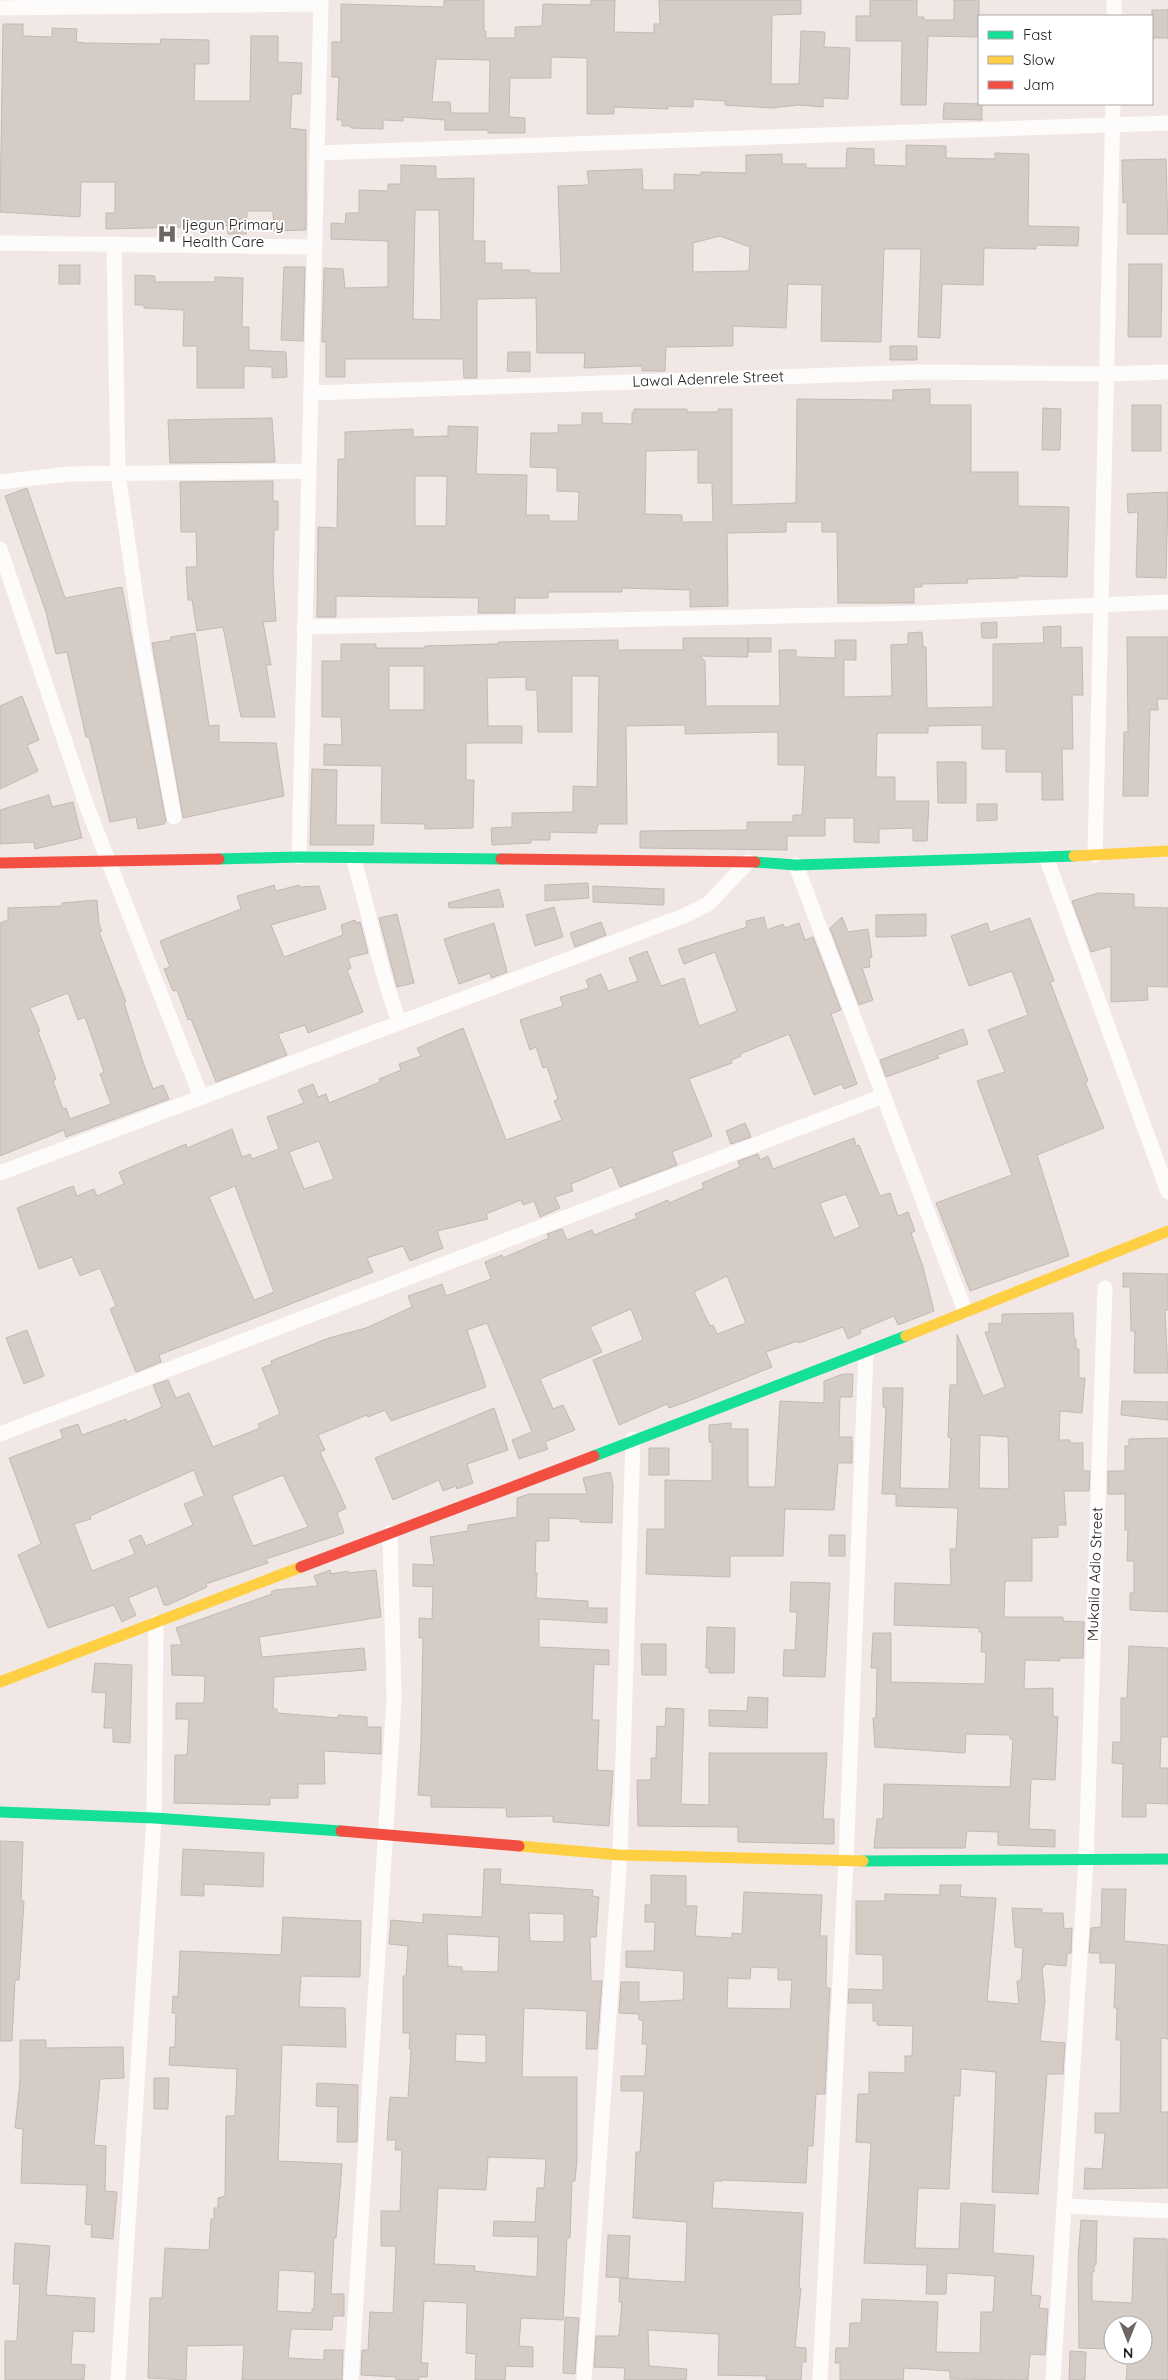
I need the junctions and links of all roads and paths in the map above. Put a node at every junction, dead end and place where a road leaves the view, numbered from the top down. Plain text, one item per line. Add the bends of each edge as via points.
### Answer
1 (1114, 0) edge
2 (321, 2) edge
3 (0, 8) edge
4 (1114, 15) edge
5 (1113, 105) edge
6 (1168, 123) edge
7 (1112, 124) junction
8 (318, 153) junction
9 (0, 243) edge
10 (114, 244) junction
11 (314, 247) junction
12 (1168, 372) edge
13 (1105, 374) junction
14 (311, 393) junction
15 (307, 471) junction
16 (118, 472) junction
17 (0, 482) edge
18 (0, 549) edge
19 (1168, 602) edge
20 (1099, 606) junction
21 (304, 627) junction
22 (174, 817) dead end
23 (1168, 851) edge
24 (1095, 855) junction
25 (299, 856) junction
26 (1046, 857) junction
27 (353, 858) junction
28 (109, 860) junction
29 (748, 862) junction
30 (0, 863) edge
31 (796, 865) junction
32 (400, 1021) junction
33 (883, 1096) junction
34 (201, 1097) junction
35 (0, 1173) edge
36 (1168, 1192) edge
37 (1168, 1231) edge
38 (1105, 1288) dead end
39 (965, 1311) junction
40 (866, 1352) junction
41 (0, 1434) edge
42 (633, 1439) junction
43 (390, 1533) junction
44 (156, 1623) junction
45 (0, 1682) edge
46 (0, 1812) edge
47 (154, 1818) junction
48 (386, 1834) junction
49 (620, 1855) junction
50 (1168, 1859) edge
51 (1086, 1860) junction
52 (846, 1861) junction
53 (1064, 2206) junction
54 (1168, 2211) edge
55 (118, 2380) edge
56 (351, 2380) edge
57 (584, 2380) edge
58 (820, 2380) edge
59 (1053, 2380) edge

1 - 4 street
2 - 3 street
2 - 8 street
5 - 7 street
6 - 7 street
7 - 8 street
7 - 13 street
8 - 11 street
9 - 10 street
10 - 11 street
10 - 16 street
11 - 14 street
12 - 13 street, Lawal Adenrele Street
13 - 14 street, Lawal Adenrele Street via 921,372
13 - 20 street
14 - 15 street
15 - 16 street
15 - 21 street
16 - 17 street
16 - 22 street via 143,647
18 - 28 street via 86,804
19 - 20 street
20 - 21 street
20 - 24 street
21 - 25 street
23 - 24 street
24 - 26 street
25 - 27 street
25 - 28 street
26 - 31 street
26 - 36 street
27 - 29 street
27 - 32 street via 376,955
28 - 30 street
28 - 34 street
29 - 31 street
29 - 32 street via 708,904 686,915
31 - 33 street
32 - 34 street
33 - 39 street
33 - 41 street
34 - 35 street
37 - 39 street
38 - 51 street, Mukaila Adio Street
39 - 40 street
40 - 42 street
40 - 52 street
42 - 43 street
42 - 49 street
43 - 44 street
43 - 48 street via 394,1699
44 - 45 street
44 - 47 street
46 - 47 street
47 - 48 street
47 - 55 street
48 - 49 street
48 - 56 street
49 - 52 street
49 - 57 street
50 - 51 street
51 - 52 street
51 - 53 street, Mukaila Adio Street
52 - 58 street
53 - 54 street
53 - 59 street, Mukaila Adio Street

